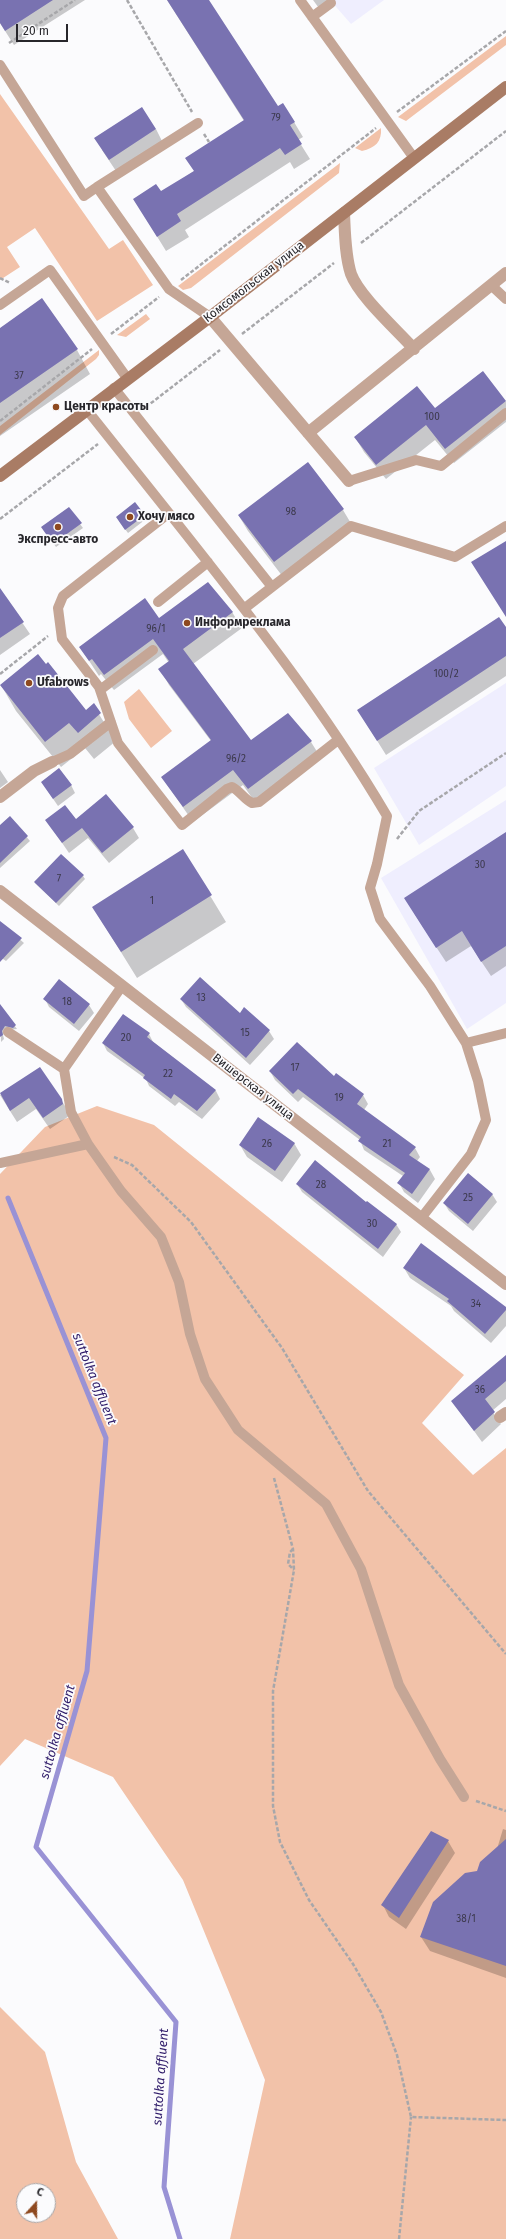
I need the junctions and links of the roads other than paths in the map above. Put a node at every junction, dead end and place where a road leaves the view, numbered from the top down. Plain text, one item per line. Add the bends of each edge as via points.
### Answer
1 (300, 0) edge
2 (331, 3) dead end
3 (312, 17) junction
4 (0, 65) edge
5 (505, 90) edge
6 (198, 123) road end
7 (414, 158) junction
8 (97, 187) junction
9 (344, 213) junction
10 (506, 273) edge
11 (491, 285) junction
12 (506, 299) edge
13 (0, 305) edge
14 (210, 317) junction
15 (414, 349) junction
16 (127, 378) junction
17 (114, 388) junction
18 (88, 410) junction
19 (506, 413) edge
20 (308, 433) junction
21 (0, 476) edge
22 (350, 481) joint
23 (169, 513) junction
24 (506, 526) edge
25 (208, 562) junction
26 (272, 587) junction
27 (158, 602) dead end
28 (245, 608) junction
29 (153, 650) dead end
30 (100, 690) junction
31 (111, 722) junction
32 (338, 740) junction
33 (52, 762) joint
34 (0, 797) edge
35 (0, 891) edge
36 (122, 986) junction
37 (8, 1032) dead end
38 (506, 1033) edge
39 (466, 1043) junction
40 (64, 1069) junction
41 (88, 1144) junction
42 (0, 1163) edge
43 (422, 1217) junction
44 (506, 1284) edge
45 (464, 1797) road end

1 - 3 lane
2 - 3 lane
3 - 7 lane
4 - 8 lane via 84,196
5 - 7 main road, Комсомольская улица
6 - 8 lane
7 - 9 main road, Комсомольская улица
8 - 14 lane via 169,289
9 - 14 main road, Комсомольская улица
9 - 15 street via 347,253 352,275 361,290
10 - 11 street
11 - 12 lane
11 - 15 street
13 - 16 lane via 50,270
14 - 16 main road, Комсомольская улица
14 - 20 street
15 - 20 street
16 - 17 main road, Комсомольская улица
17 - 18 main road, Комсомольская улица
17 - 26 lane
18 - 21 main road, Комсомольская улица
18 - 23 lane
19 - 22 lane via 441,466 416,460
20 - 22 street
23 - 25 lane
23 - 30 lane via 63,596 58,608 64,643
24 - 26 lane via 455,557 351,526
25 - 27 lane
25 - 28 lane
26 - 28 lane
28 - 32 lane
29 - 30 lane
30 - 31 lane
31 - 32 lane via 118,743 182,825 232,787 252,804 259,802
31 - 33 lane via 70,754
32 - 39 lane via 361,771 388,816 370,888 380,919 430,986
33 - 34 street via 34,770
35 - 36 street, Вишерская улица
36 - 40 lane
36 - 43 street, Вишерская улица
37 - 40 lane
38 - 39 lane
39 - 43 lane via 478,1081 486,1120 471,1154
40 - 41 lane via 71,1112
41 - 42 lane
41 - 45 lane via 121,1191 161,1237 179,1282 190,1334 204,1379 238,1430 326,1504 362,1569 399,1685
43 - 44 street, Вишерская улица

